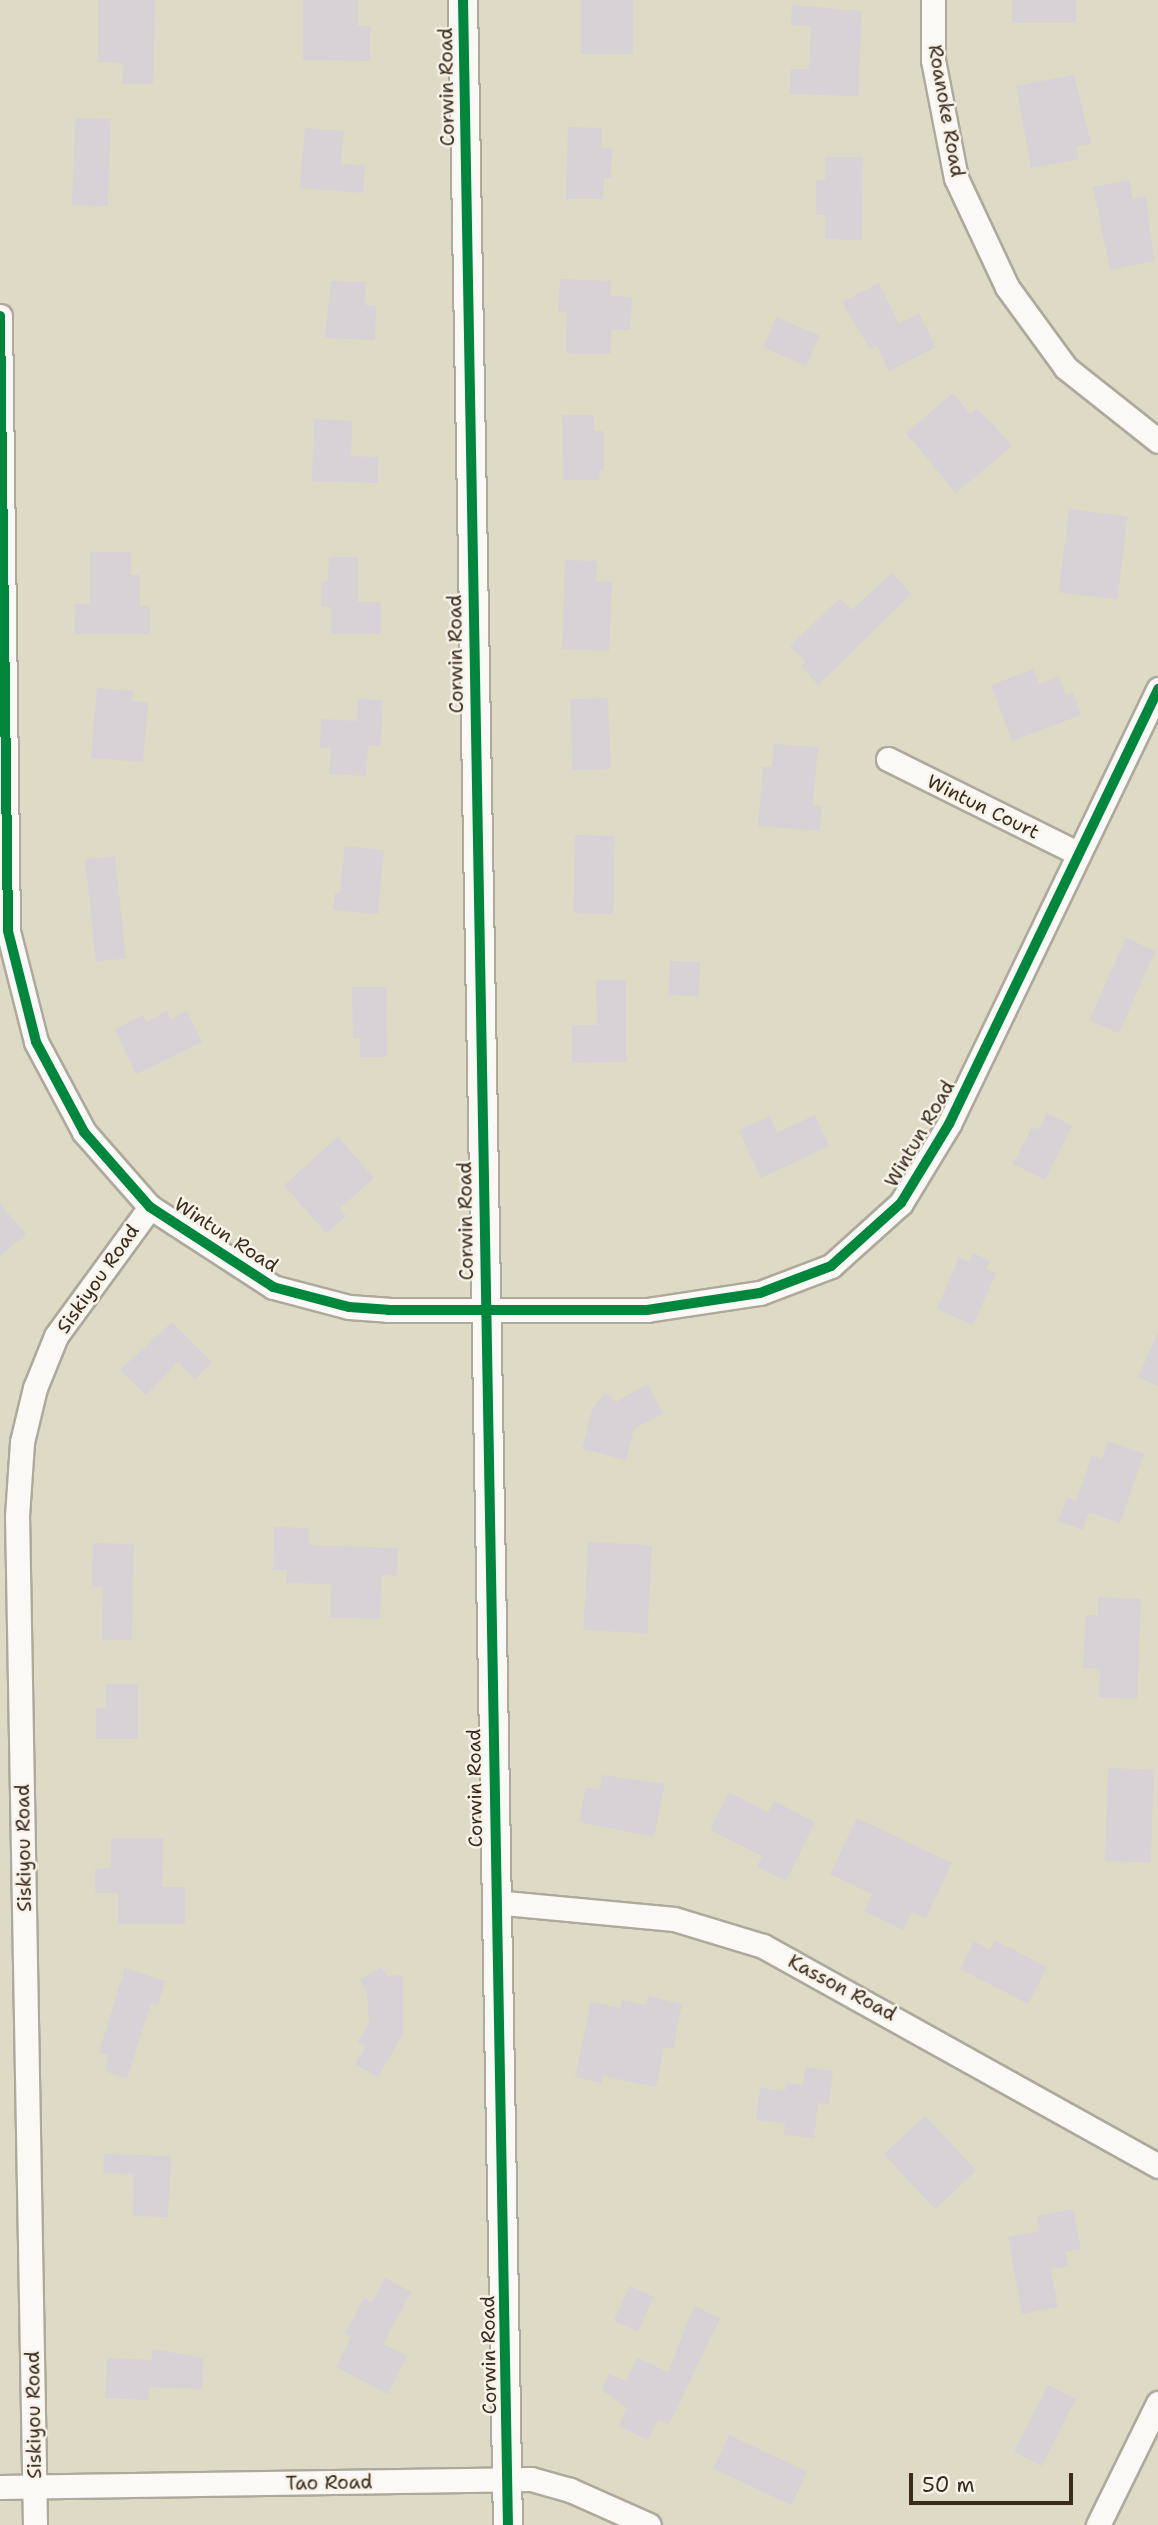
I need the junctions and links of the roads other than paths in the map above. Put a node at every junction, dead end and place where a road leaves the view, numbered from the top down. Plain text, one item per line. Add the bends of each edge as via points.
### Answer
1 (463, 0) edge
2 (933, 0) edge
3 (0, 316) edge
4 (1158, 441) edge
5 (1158, 689) edge
6 (888, 760) dead end
7 (3, 799) edge
8 (1079, 854) junction
9 (150, 1207) junction
10 (485, 1312) junction
11 (494, 1902) junction
12 (1158, 2166) edge
13 (1158, 2403) edge
14 (509, 2480) junction
15 (0, 2487) edge
16 (35, 2489) junction
17 (35, 2525) edge
18 (508, 2525) edge
19 (649, 2525) edge
20 (1098, 2525) edge

1 - 10 main road, Corwin Road
2 - 4 street, Roanoke Road via 933,60 956,178 1007,287 1066,368
3 - 7 street, Wintun Road
5 - 8 street, Wintun Road
6 - 8 street, Wintun Court
7 - 9 street, Wintun Road via 8,931 36,1042 84,1132
8 - 10 street, Wintun Road via 950,1124 901,1203 831,1266 760,1293 647,1310
9 - 10 street, Wintun Road via 273,1287 349,1307
9 - 16 street, Siskiyou Road via 56,1336 35,1388 22,1442 18,1530
10 - 11 main road, Corwin Road
11 - 12 street, Kasson Road via 674,1919 763,1946
11 - 14 main road, Corwin Road
13 - 20 street
14 - 16 street, Tao Road
14 - 18 main road, Corwin Road
14 - 19 street, Tao Road via 531,2479 570,2490
15 - 16 street, Tao Road
16 - 17 street, Siskiyou Road

